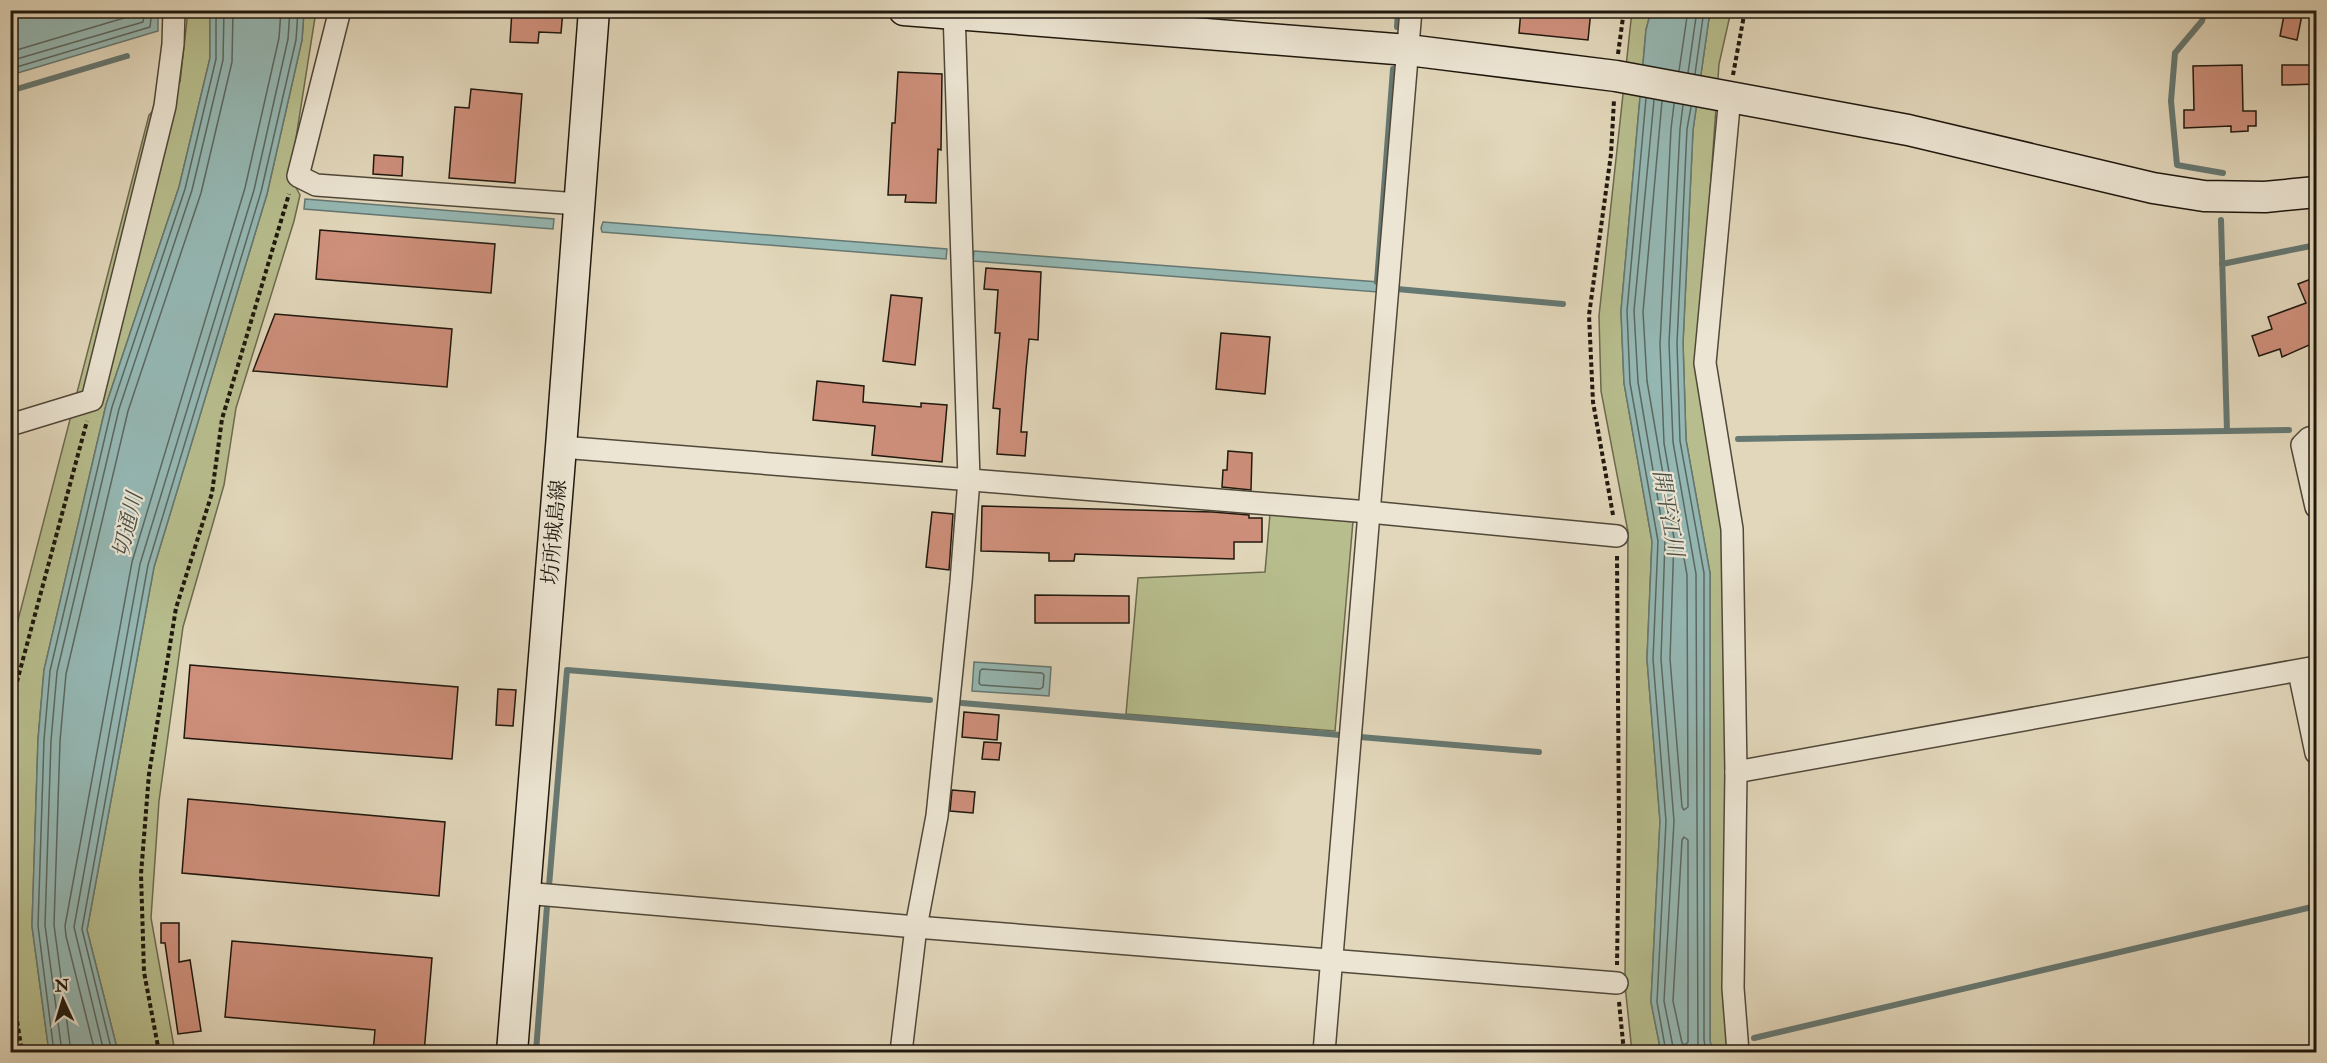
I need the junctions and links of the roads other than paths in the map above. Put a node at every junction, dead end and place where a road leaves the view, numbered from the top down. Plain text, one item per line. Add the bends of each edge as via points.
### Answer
1 (174, 10) edge
2 (340, 10) edge
3 (594, 10) edge
4 (904, 10) edge
5 (1411, 10) edge
6 (954, 12) edge
7 (1408, 50) junction
8 (1724, 95) junction
9 (2316, 192) edge
10 (579, 204) junction
11 (10, 425) edge
12 (2316, 436) edge
13 (561, 447) junction
14 (969, 479) junction
15 (2316, 507) edge
16 (1370, 512) junction
17 (1617, 536) road end
18 (2308, 669) edge
19 (2316, 753) edge
20 (1736, 772) junction
21 (524, 893) junction
22 (916, 927) junction
23 (1331, 960) junction
24 (1617, 983) road end
25 (512, 1053) edge
26 (901, 1053) edge
27 (1324, 1053) edge
28 (1738, 1053) edge

1 - 11 street via 165,106 92,400
2 - 10 street via 298,176 316,185
3 - 10 street, 坊所城島線
4 - 6 street
5 - 7 street
6 - 7 street
6 - 14 street
7 - 8 street via 1620,77
7 - 16 street
8 - 9 street via 1908,130 2152,188 2214,196
8 - 20 street via 1705,363 1732,529
10 - 13 street, 坊所城島線
12 - 15 street via 2302,445
13 - 14 street
13 - 21 street, 坊所城島線
14 - 16 street
14 - 22 street via 937,816
16 - 17 street
16 - 23 street
18 - 19 street
18 - 20 street
20 - 28 street via 1733,988
21 - 22 street
21 - 25 street, 坊所城島線
22 - 23 street
22 - 26 street
23 - 24 street
23 - 27 street

